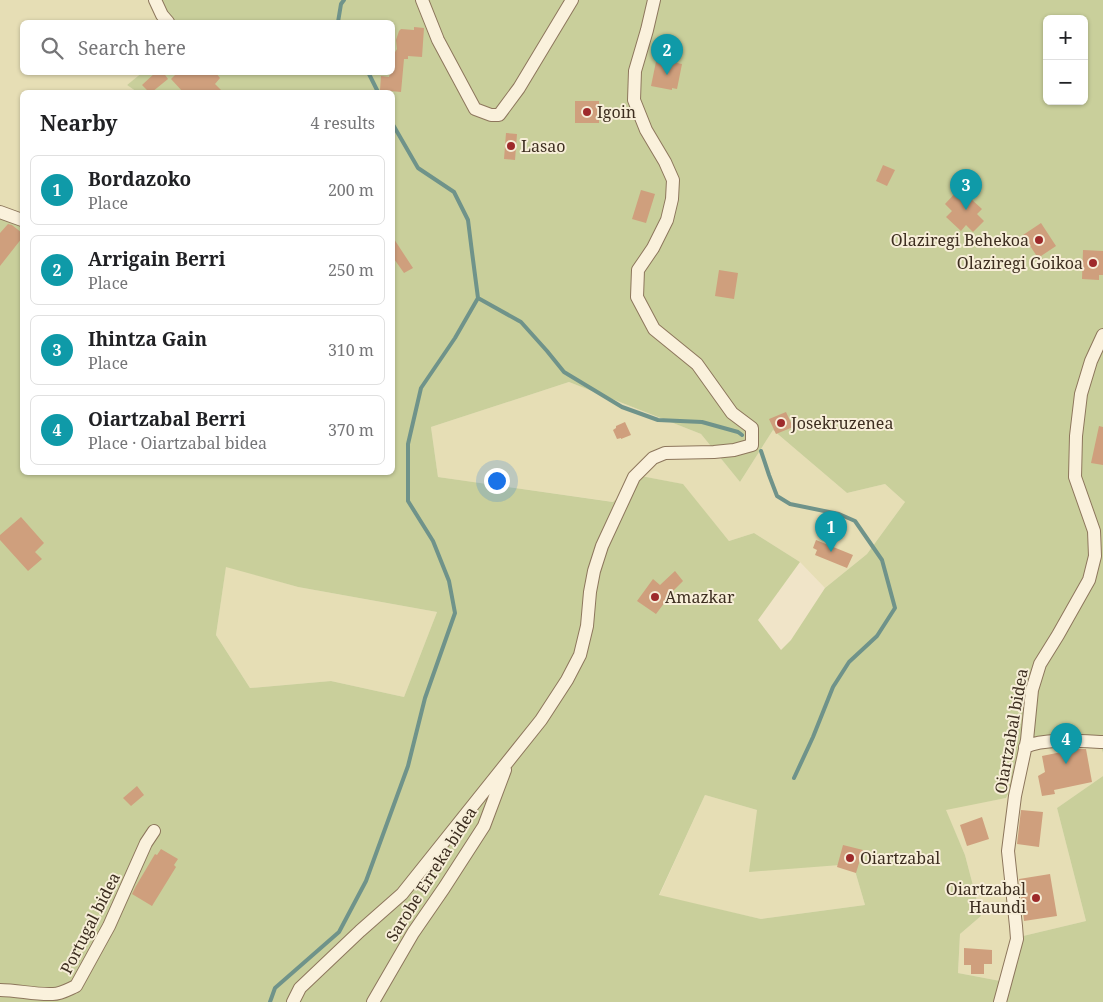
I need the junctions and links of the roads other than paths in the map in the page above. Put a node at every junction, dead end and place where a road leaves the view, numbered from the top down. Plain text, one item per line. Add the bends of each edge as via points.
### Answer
1 (155, 0) edge
2 (422, 0) edge
3 (572, 0) edge
4 (654, 0) edge
5 (166, 20) edge
6 (0, 212) edge
7 (20, 219) edge
8 (1103, 335) edge
9 (1103, 742) edge
10 (1025, 746) junction
11 (509, 759) junction
12 (154, 831) dead end
13 (0, 990) edge
14 (293, 1002) edge
15 (373, 1002) edge
16 (1000, 1002) edge

1 - 5 street
2 - 3 street via 438,40 475,109 491,115 499,114 519,88
4 - 11 street via 635,71 634,100 673,180 672,200 667,220 638,270 637,298 654,329 697,364 732,413 752,428 752,445 714,452 665,453 653,458 634,477 602,546 594,572 588,626 580,655 556,698
6 - 7 street
8 - 10 street, Oiartzabal bidea via 1081,394 1076,436 1075,477 1094,531 1095,556 1089,580 1040,664 1032,690
9 - 10 street via 1043,742
10 - 16 street, Oiartzabal bidea via 1008,851 1016,939
11 - 14 street via 402,894 300,988
11 - 15 street, Sarobe Erreka bidea via 484,826 413,933
12 - 13 street, Portugal bidea via 109,926 76,986 55,994

